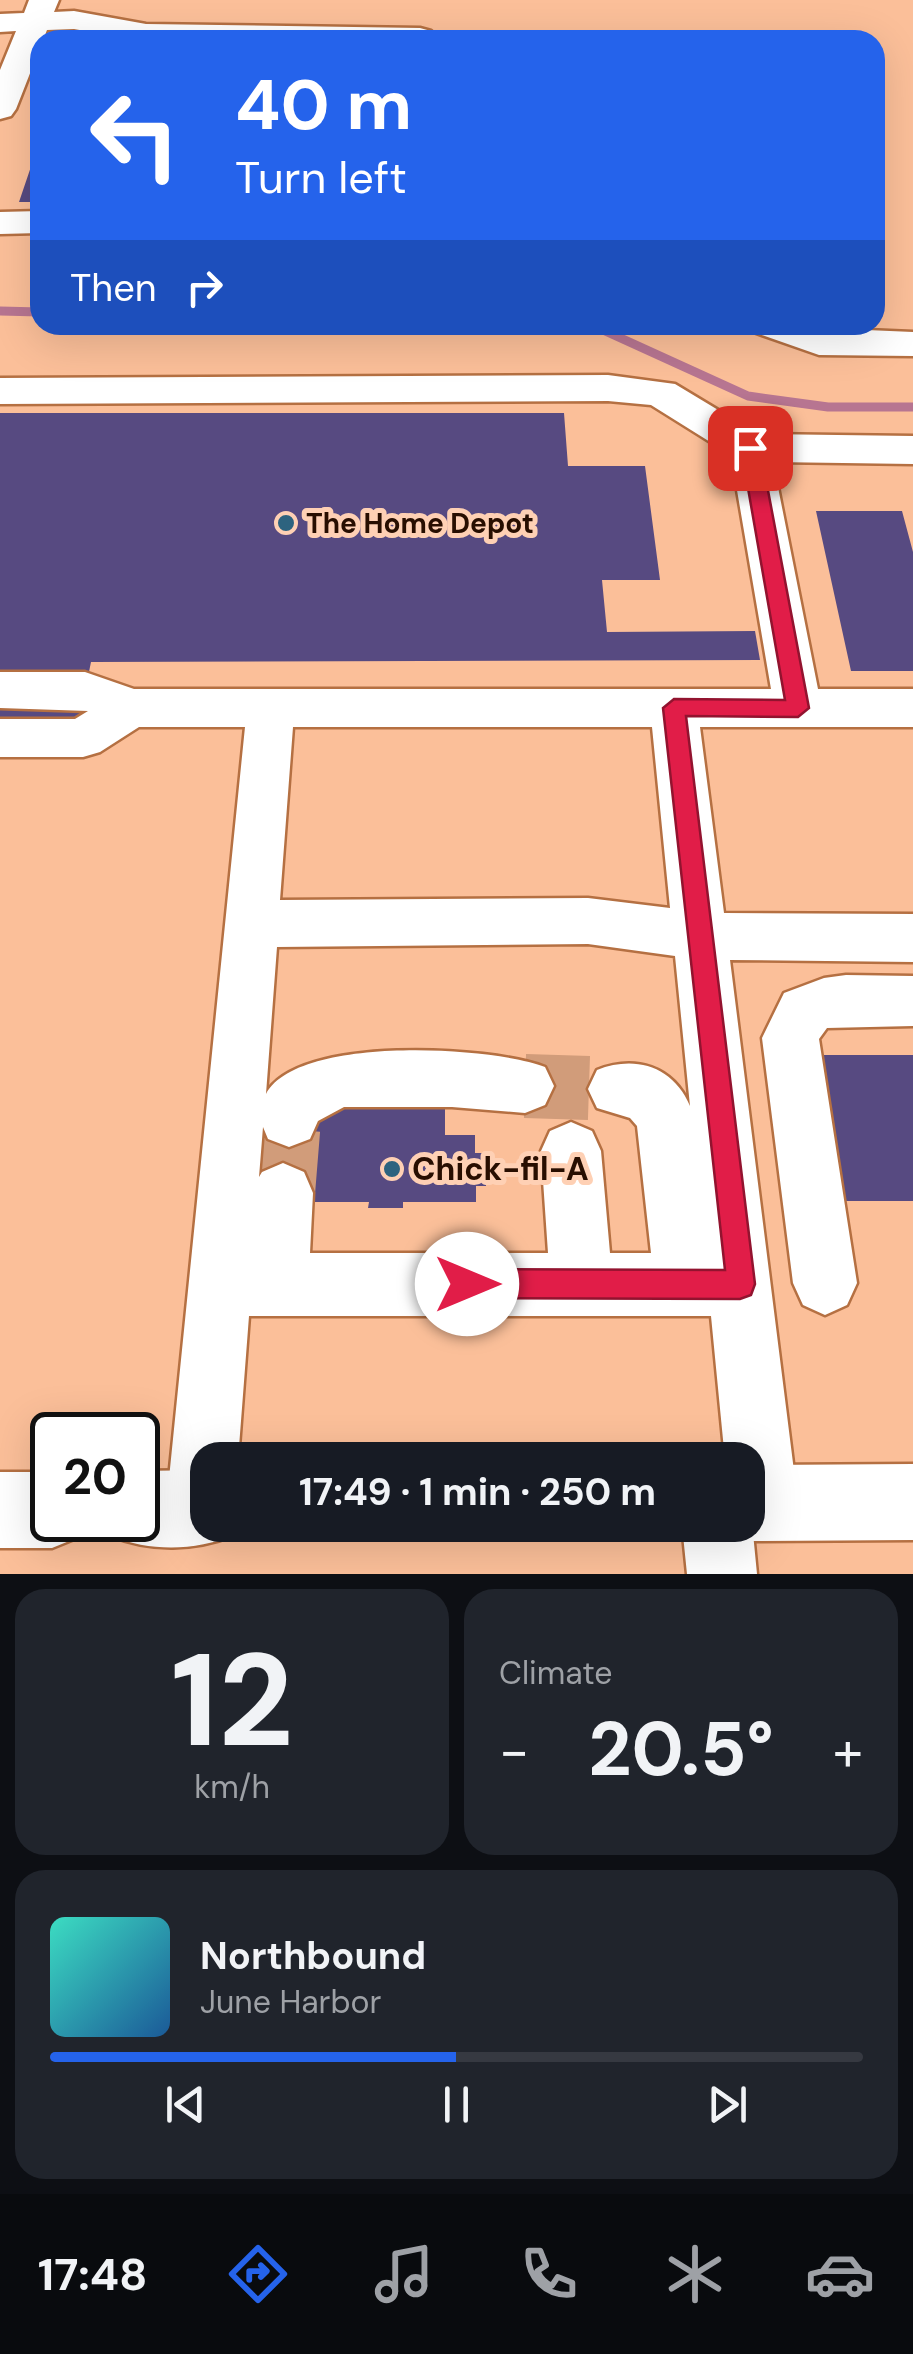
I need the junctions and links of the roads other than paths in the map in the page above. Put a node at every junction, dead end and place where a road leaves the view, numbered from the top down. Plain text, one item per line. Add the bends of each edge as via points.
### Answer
1 (172, 0) edge
2 (240, 0) edge
3 (300, 0) edge
4 (361, 0) edge
5 (424, 0) edge
6 (103, 12) edge
7 (0, 24) edge
8 (26, 28) edge
9 (153, 30) edge
10 (165, 30) edge
11 (233, 30) edge
12 (296, 30) edge
13 (363, 30) edge
14 (421, 30) edge
15 (0, 109) edge
16 (0, 222) edge
17 (30, 222) edge
18 (796, 335) edge
19 (913, 344) edge
20 (0, 391) edge
21 (750, 448) junction
22 (913, 450) edge
23 (0, 690) edge
24 (271, 707) junction
25 (131, 708) junction
26 (674, 708) junction
27 (798, 708) junction
28 (913, 708) edge
29 (0, 738) edge
30 (250, 924) junction
31 (702, 936) junction
32 (913, 938) edge
33 (913, 1000) edge
34 (525, 1086) tunnel mouth
35 (617, 1089) tunnel mouth
36 (289, 1119) tunnel mouth
37 (571, 1151) dead end
38 (283, 1194) tunnel mouth
39 (581, 1283) junction
40 (825, 1283) dead end
41 (713, 1284) junction
42 (248, 1285) junction
43 (734, 1442) edge
44 (913, 1502) edge
45 (182, 1508) edge
46 (765, 1509) edge
47 (0, 1510) edge
48 (30, 1510) edge
49 (732, 1542) edge
50 (722, 1574) edge

1 - 10 street
2 - 11 street
3 - 12 street
4 - 13 street
5 - 14 street
6 - 8 street
6 - 9 street
7 - 8 street
8 - 15 street
16 - 17 street
18 - 19 street via 820,344
20 - 21 street via 608,388 661,394
21 - 22 street
21 - 27 street
23 - 25 street via 85,690
24 - 25 street
24 - 26 street
24 - 30 street
25 - 29 street via 83,738
26 - 27 street
26 - 31 street
27 - 28 street
30 - 31 street via 588,921
30 - 42 street
31 - 32 street
31 - 41 street
33 - 40 street via 824,1002 804,1011 790,1038
34 - 36 street via 344,1080 309,1091 290,1108
35 - 41 street via 646,1092 665,1116
37 - 39 street
38 - 42 street
39 - 41 street
39 - 42 street
41 - 43 street
42 - 45 street
44 - 46 main road
47 - 48 main road
49 - 50 street

